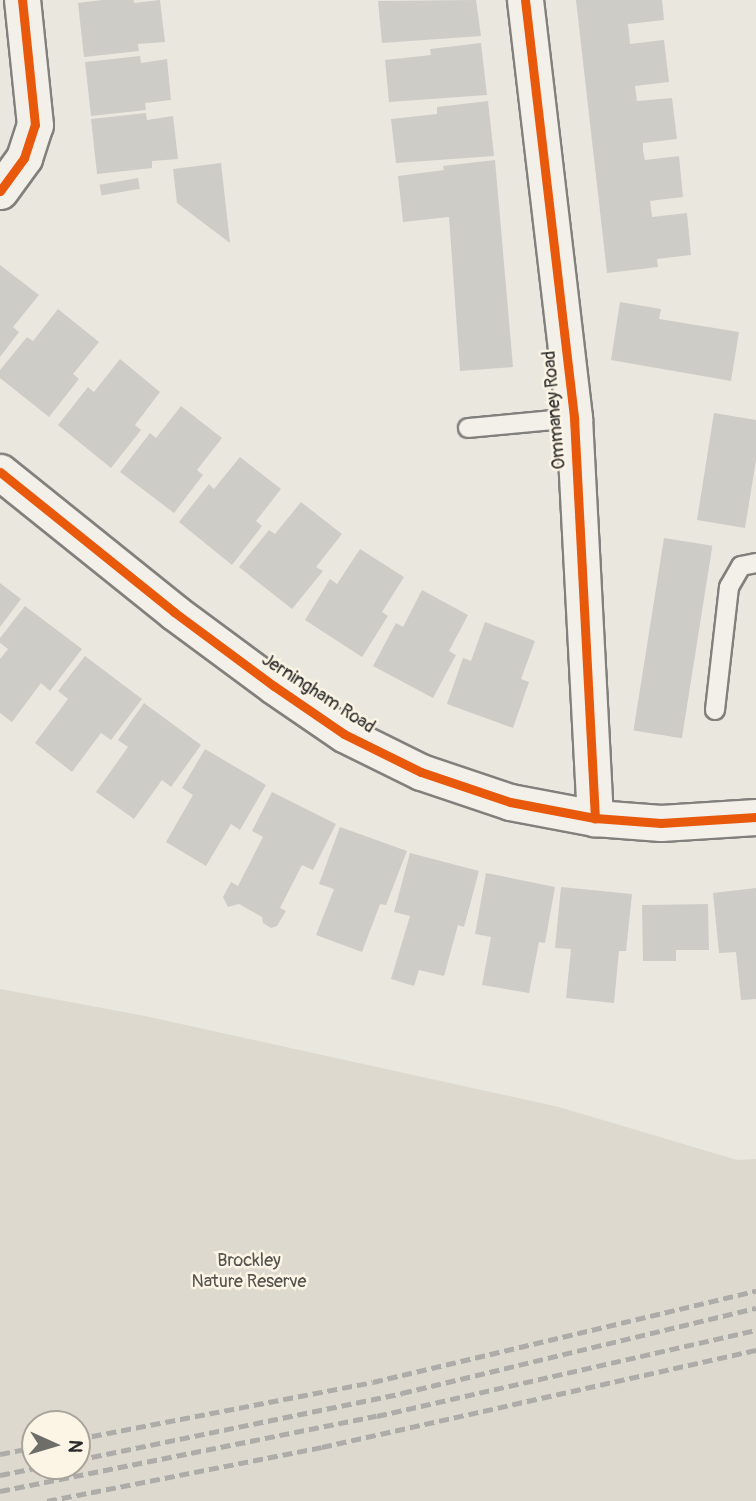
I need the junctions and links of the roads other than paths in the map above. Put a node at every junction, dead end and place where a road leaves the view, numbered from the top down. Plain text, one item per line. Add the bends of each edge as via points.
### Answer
1 (22, 0) edge
2 (525, 0) edge
3 (0, 191) edge
4 (574, 418) junction
5 (468, 428) dead end
6 (0, 472) edge
7 (756, 563) edge
8 (715, 710) dead end
9 (756, 817) edge
10 (595, 818) junction

1 - 3 street via 35,125 23,158
2 - 4 street, Ommaney Road
4 - 5 lane
4 - 10 street, Ommaney Road
6 - 10 street, Jerningham Road via 174,612 344,734 469,791
7 - 8 lane via 741,566 729,587
9 - 10 street, Jerningham Road via 661,823

